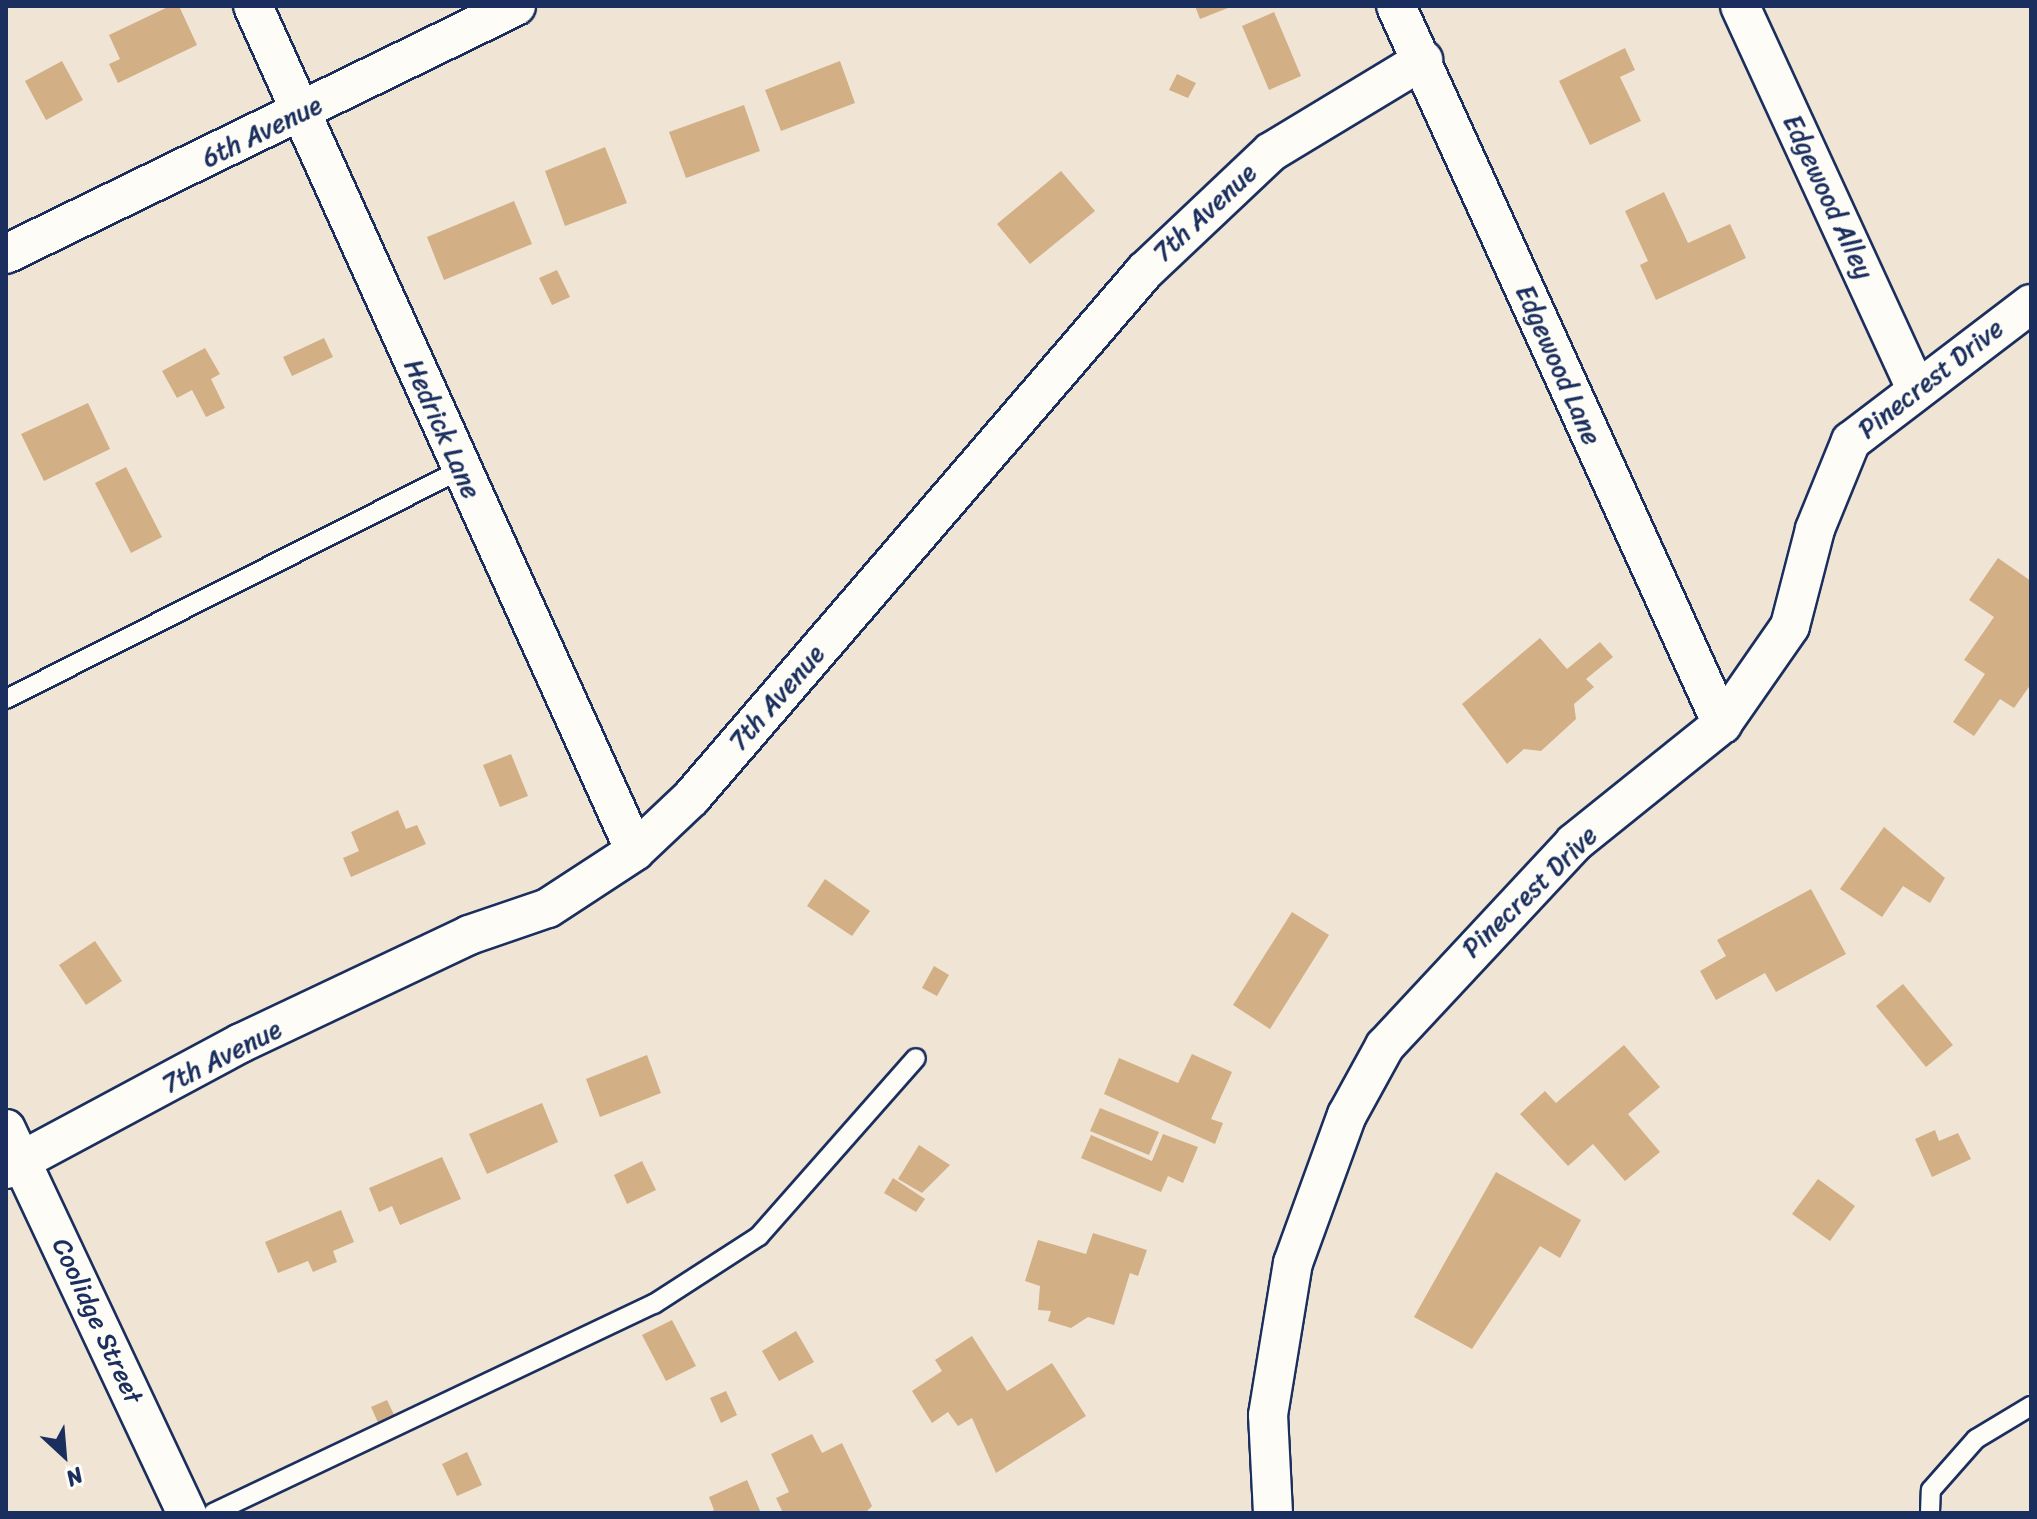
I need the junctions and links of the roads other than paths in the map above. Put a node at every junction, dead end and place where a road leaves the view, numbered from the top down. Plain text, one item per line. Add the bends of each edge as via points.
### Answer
1 (253, 6) edge
2 (516, 6) edge
3 (1396, 6) edge
4 (1740, 6) edge
5 (1423, 60) junction
6 (301, 114) junction
7 (6, 254) edge
8 (2031, 304) edge
9 (1916, 388) junction
10 (460, 470) junction
11 (6, 699) edge
12 (1722, 724) junction
13 (635, 851) junction
14 (916, 1058) dead end
15 (12, 1153) edge
16 (2031, 1406) edge
17 (1270, 1511) edge
18 (187, 1513) edge
19 (213, 1513) edge
20 (1930, 1513) edge

1 - 6 street, Hedrick Lane
2 - 6 street, 6th Avenue
3 - 5 street, Edgewood Lane
4 - 9 street, Edgewood Alley
5 - 12 street, Edgewood Lane
5 - 13 street, 7th Avenue via 1271,152 1145,271 701,786
6 - 7 street, 6th Avenue
6 - 10 street, Hedrick Lane
8 - 9 street, Pinecrest Drive
9 - 12 street, Pinecrest Drive via 1851,441 1815,529 1790,626
10 - 11 lane
10 - 13 street, Hedrick Lane
12 - 17 street, Pinecrest Drive via 1564,852 1385,1046 1347,1115 1293,1263 1268,1415
13 - 15 street, 7th Avenue via 548,908 469,935
14 - 19 lane via 759,1236 733,1253 654,1304
15 - 18 street, Coolidge Street
16 - 20 lane via 1976,1439 1931,1490

